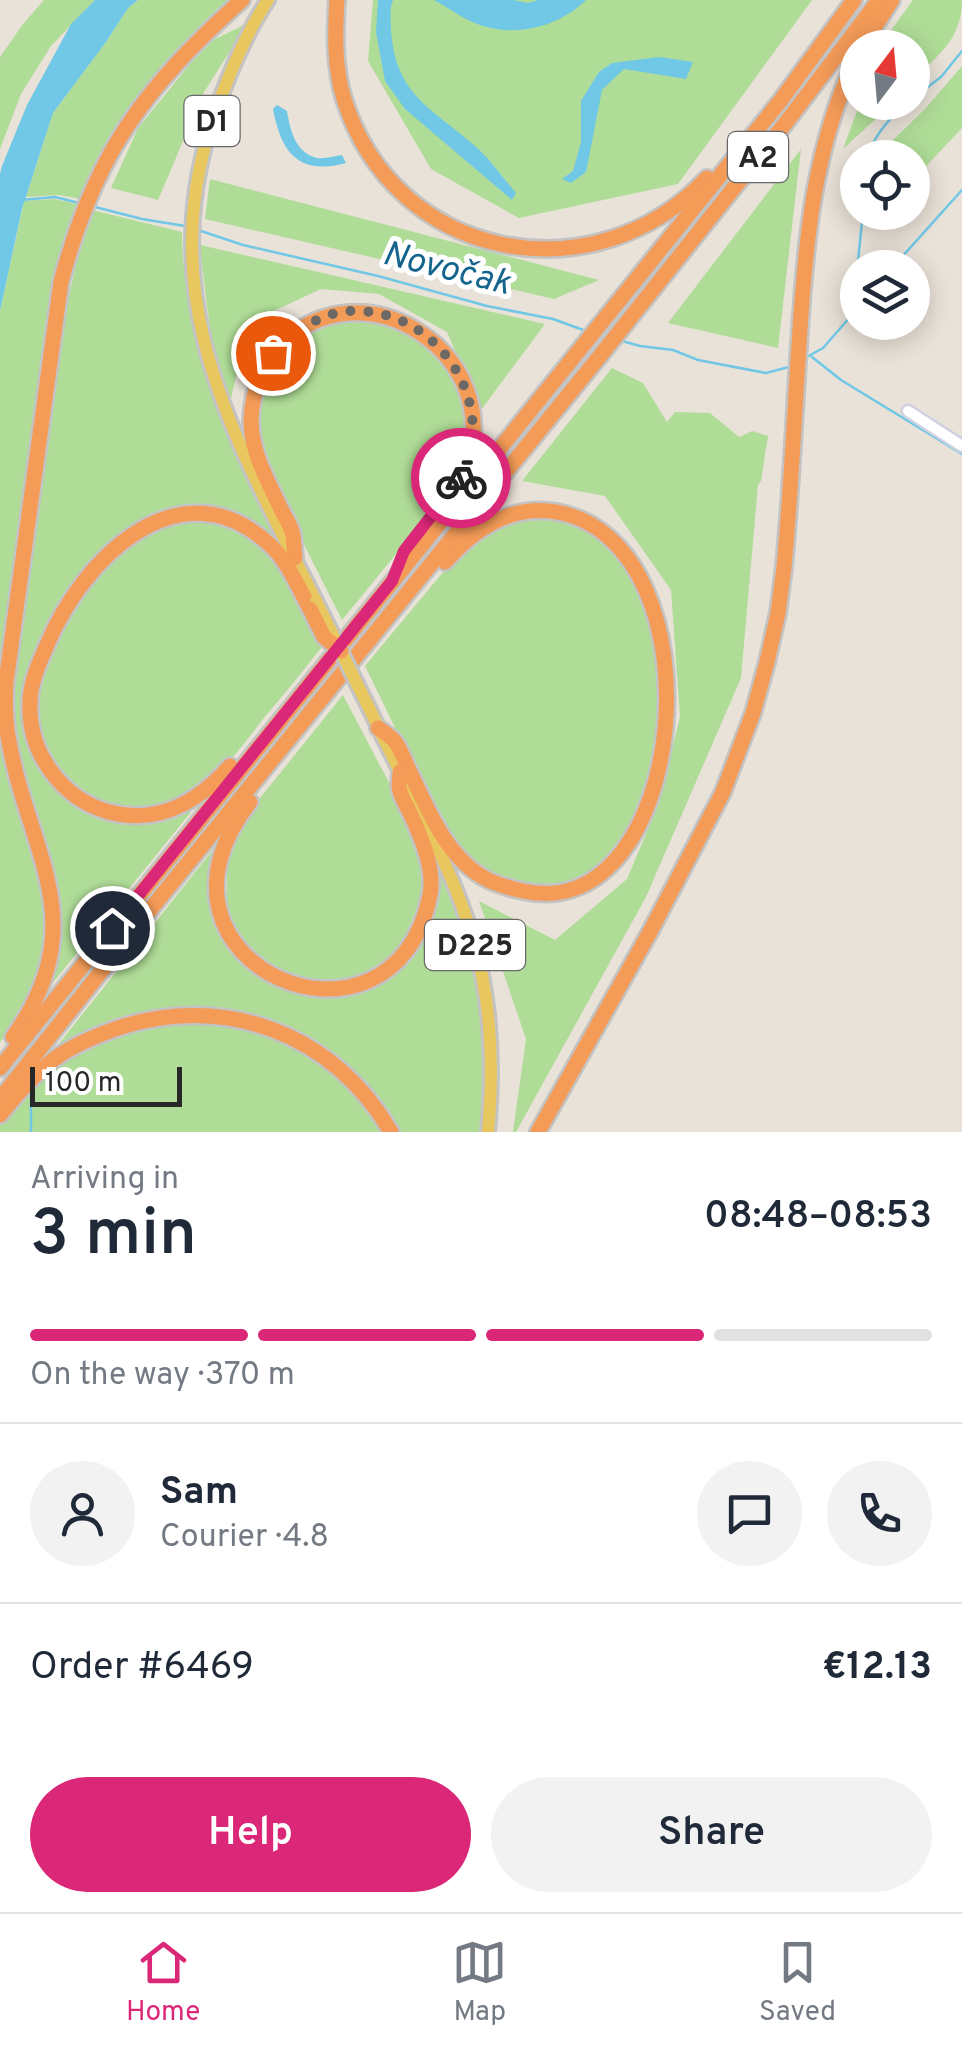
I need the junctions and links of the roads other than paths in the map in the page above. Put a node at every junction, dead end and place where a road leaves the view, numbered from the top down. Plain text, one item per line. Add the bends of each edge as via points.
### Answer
1 (242, 0) edge
2 (268, 0) edge
3 (277, 0) edge
4 (338, 0) edge
5 (854, 0) edge
6 (879, 0) edge
7 (892, 0) edge
8 (873, 30) edge
9 (245, 44) junction
10 (840, 94) edge
11 (781, 100) junction
12 (908, 412) dead end
13 (962, 446) edge
14 (294, 558) junction
15 (392, 581) junction
16 (313, 605) junction
17 (373, 636) junction
18 (341, 652) joint
19 (296, 700) junction
20 (304, 721) junction
21 (378, 728) junction
22 (400, 772) junction
23 (9, 1047) edge
24 (0, 1068) edge
25 (23, 1079) junction
26 (0, 1098) edge
27 (0, 1114) edge
28 (392, 1132) edge
29 (488, 1132) edge
30 (538, 1132) edge

1 - 23 highway via 148,94 116,142 78,223 61,282 5,713 45,863 52,946 34,1004
2 - 9 main road, D1
3 - 9 main road, D1
4 - 11 highway via 340,82 367,150 432,216 483,240 564,249 649,224 693,192 758,114
5 - 11 highway, A2
6 - 17 highway, A2
7 - 8 highway
9 - 14 main road, D1 via 212,117 200,165 192,261 210,367
10 - 30 highway via 807,230 788,526 778,613 757,696 736,762 694,849
11 - 15 highway, A2
12 - 13 street
14 - 15 highway via 292,533 253,437 260,375 273,353 312,322 373,313 429,339 450,361 473,413 466,468 404,551
14 - 16 main road, D1
15 - 19 highway, A2
16 - 18 highway, bridge via 324,637
16 - 19 highway via 285,562 252,530 214,515 158,520 123,541 66,605 42,654 30,702 32,732 59,783 95,808 141,815 168,812 203,792 276,711
17 - 20 highway, A2
17 - 21 highway via 396,622 474,533 510,515 552,511 602,530 630,559 653,607 666,682 662,754 647,810 608,868 566,892 535,894 500,885 460,860 396,742
18 - 21 main road, bridge
19 - 23 highway, A2
20 - 22 highway via 297,744 238,819 218,869 222,921 238,949 266,974 303,988 358,985 390,968 414,939 431,890 429,866 399,790
20 - 25 highway, A2
21 - 22 main road, D225
22 - 29 main road, D225 via 460,903 483,976 492,1058
23 - 24 highway, A2
25 - 26 highway, A2
25 - 27 highway
25 - 28 highway via 77,1045 132,1023 222,1017 306,1044 349,1078

